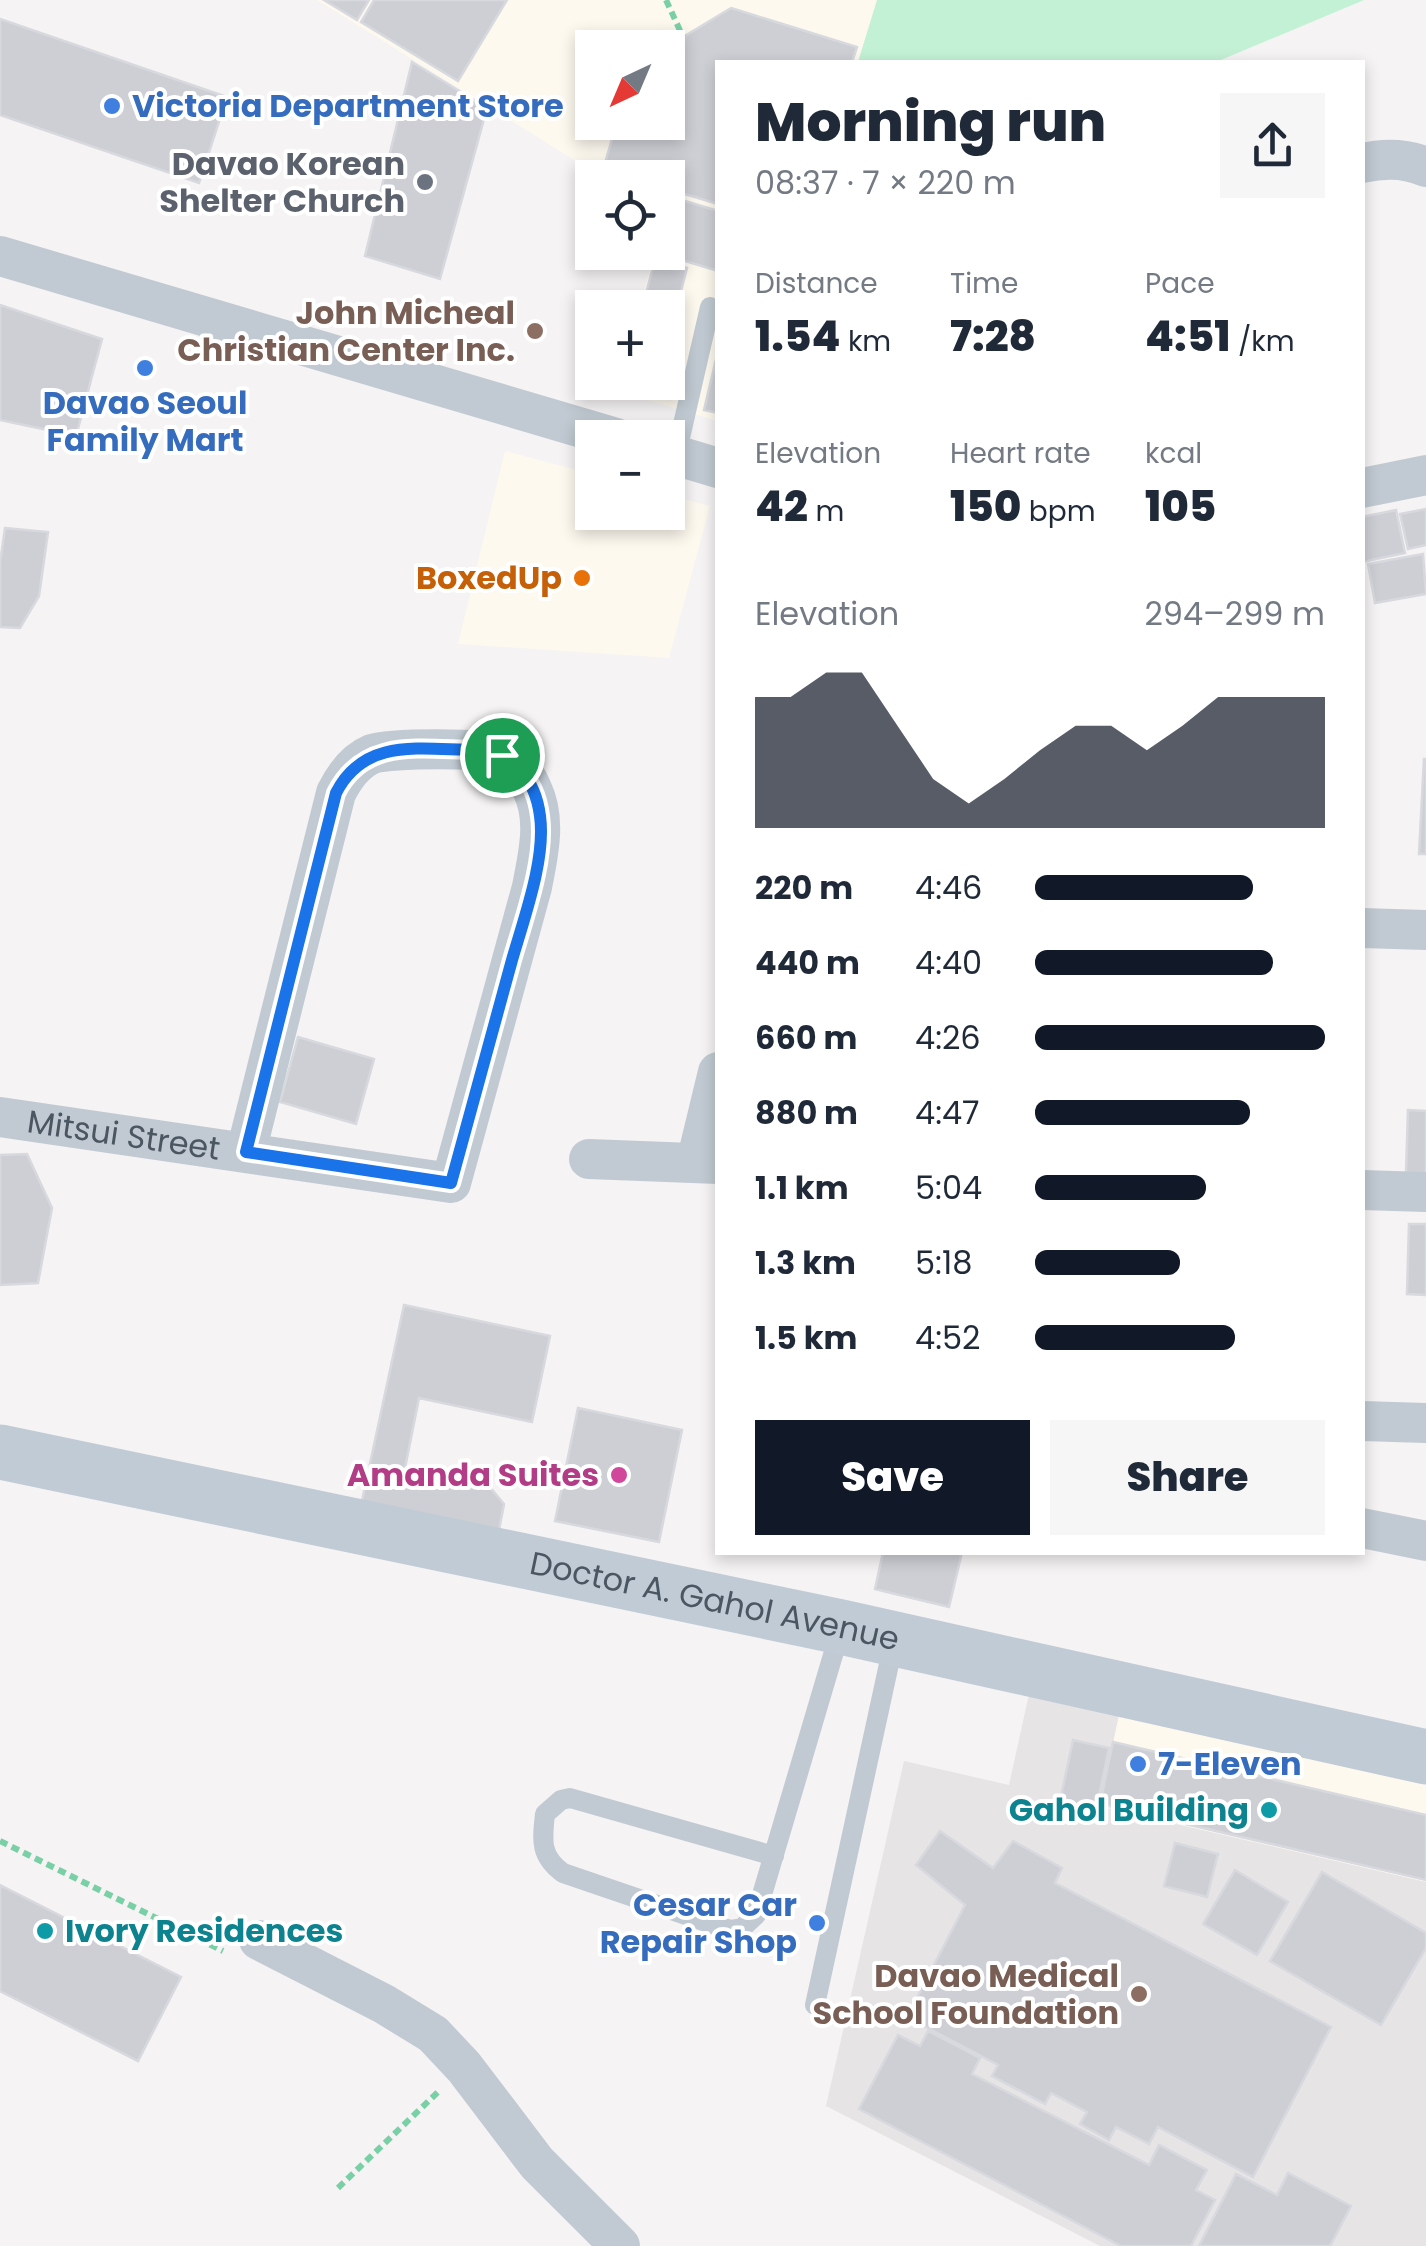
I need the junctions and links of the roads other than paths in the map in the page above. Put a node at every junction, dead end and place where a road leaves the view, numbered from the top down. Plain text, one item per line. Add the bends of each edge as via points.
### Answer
1 (1365, 162) edge
2 (1426, 167) edge
3 (0, 256) edge
4 (710, 307) dead end
5 (681, 420) edge
6 (575, 426) edge
7 (685, 458) edge
8 (715, 467) edge
9 (1426, 475) edge
10 (1365, 487) edge
11 (1365, 928) edge
12 (1426, 930) edge
13 (715, 1097) edge
14 (0, 1117) edge
15 (246, 1152) junction
16 (589, 1159) dead end
17 (707, 1163) edge
18 (1365, 1190) edge
19 (1426, 1192) edge
20 (1365, 1420) edge
21 (1426, 1422) edge
22 (0, 1452) edge
23 (1365, 1529) edge
24 (1426, 1541) edge
25 (841, 1627) junction
26 (894, 1639) junction
27 (1426, 1757) edge
28 (774, 1856) junction
29 (260, 1940) road end
30 (815, 2005) dead end
31 (620, 2246) edge

1 - 2 street
3 - 6 street
4 - 5 lane
7 - 8 street
9 - 10 street
11 - 12 street
13 - 17 street
14 - 15 street, Mitsui Street
15 - 15 street, Mitsui Street via 451,1183 538,855 541,819 534,791 502,755 387,751 355,765 342,780
16 - 17 street
18 - 19 street
20 - 21 street
22 - 25 main road, Doctor A. Gahol Avenue
23 - 24 street
25 - 26 main road, Doctor A. Gahol Avenue
25 - 28 lane
26 - 27 main road, Doctor A. Gahol Avenue
26 - 30 lane
28 - 28 lane via 756,1914 730,1930 564,1873 545,1855 545,1814 570,1798
29 - 31 street via 433,2034 537,2162

